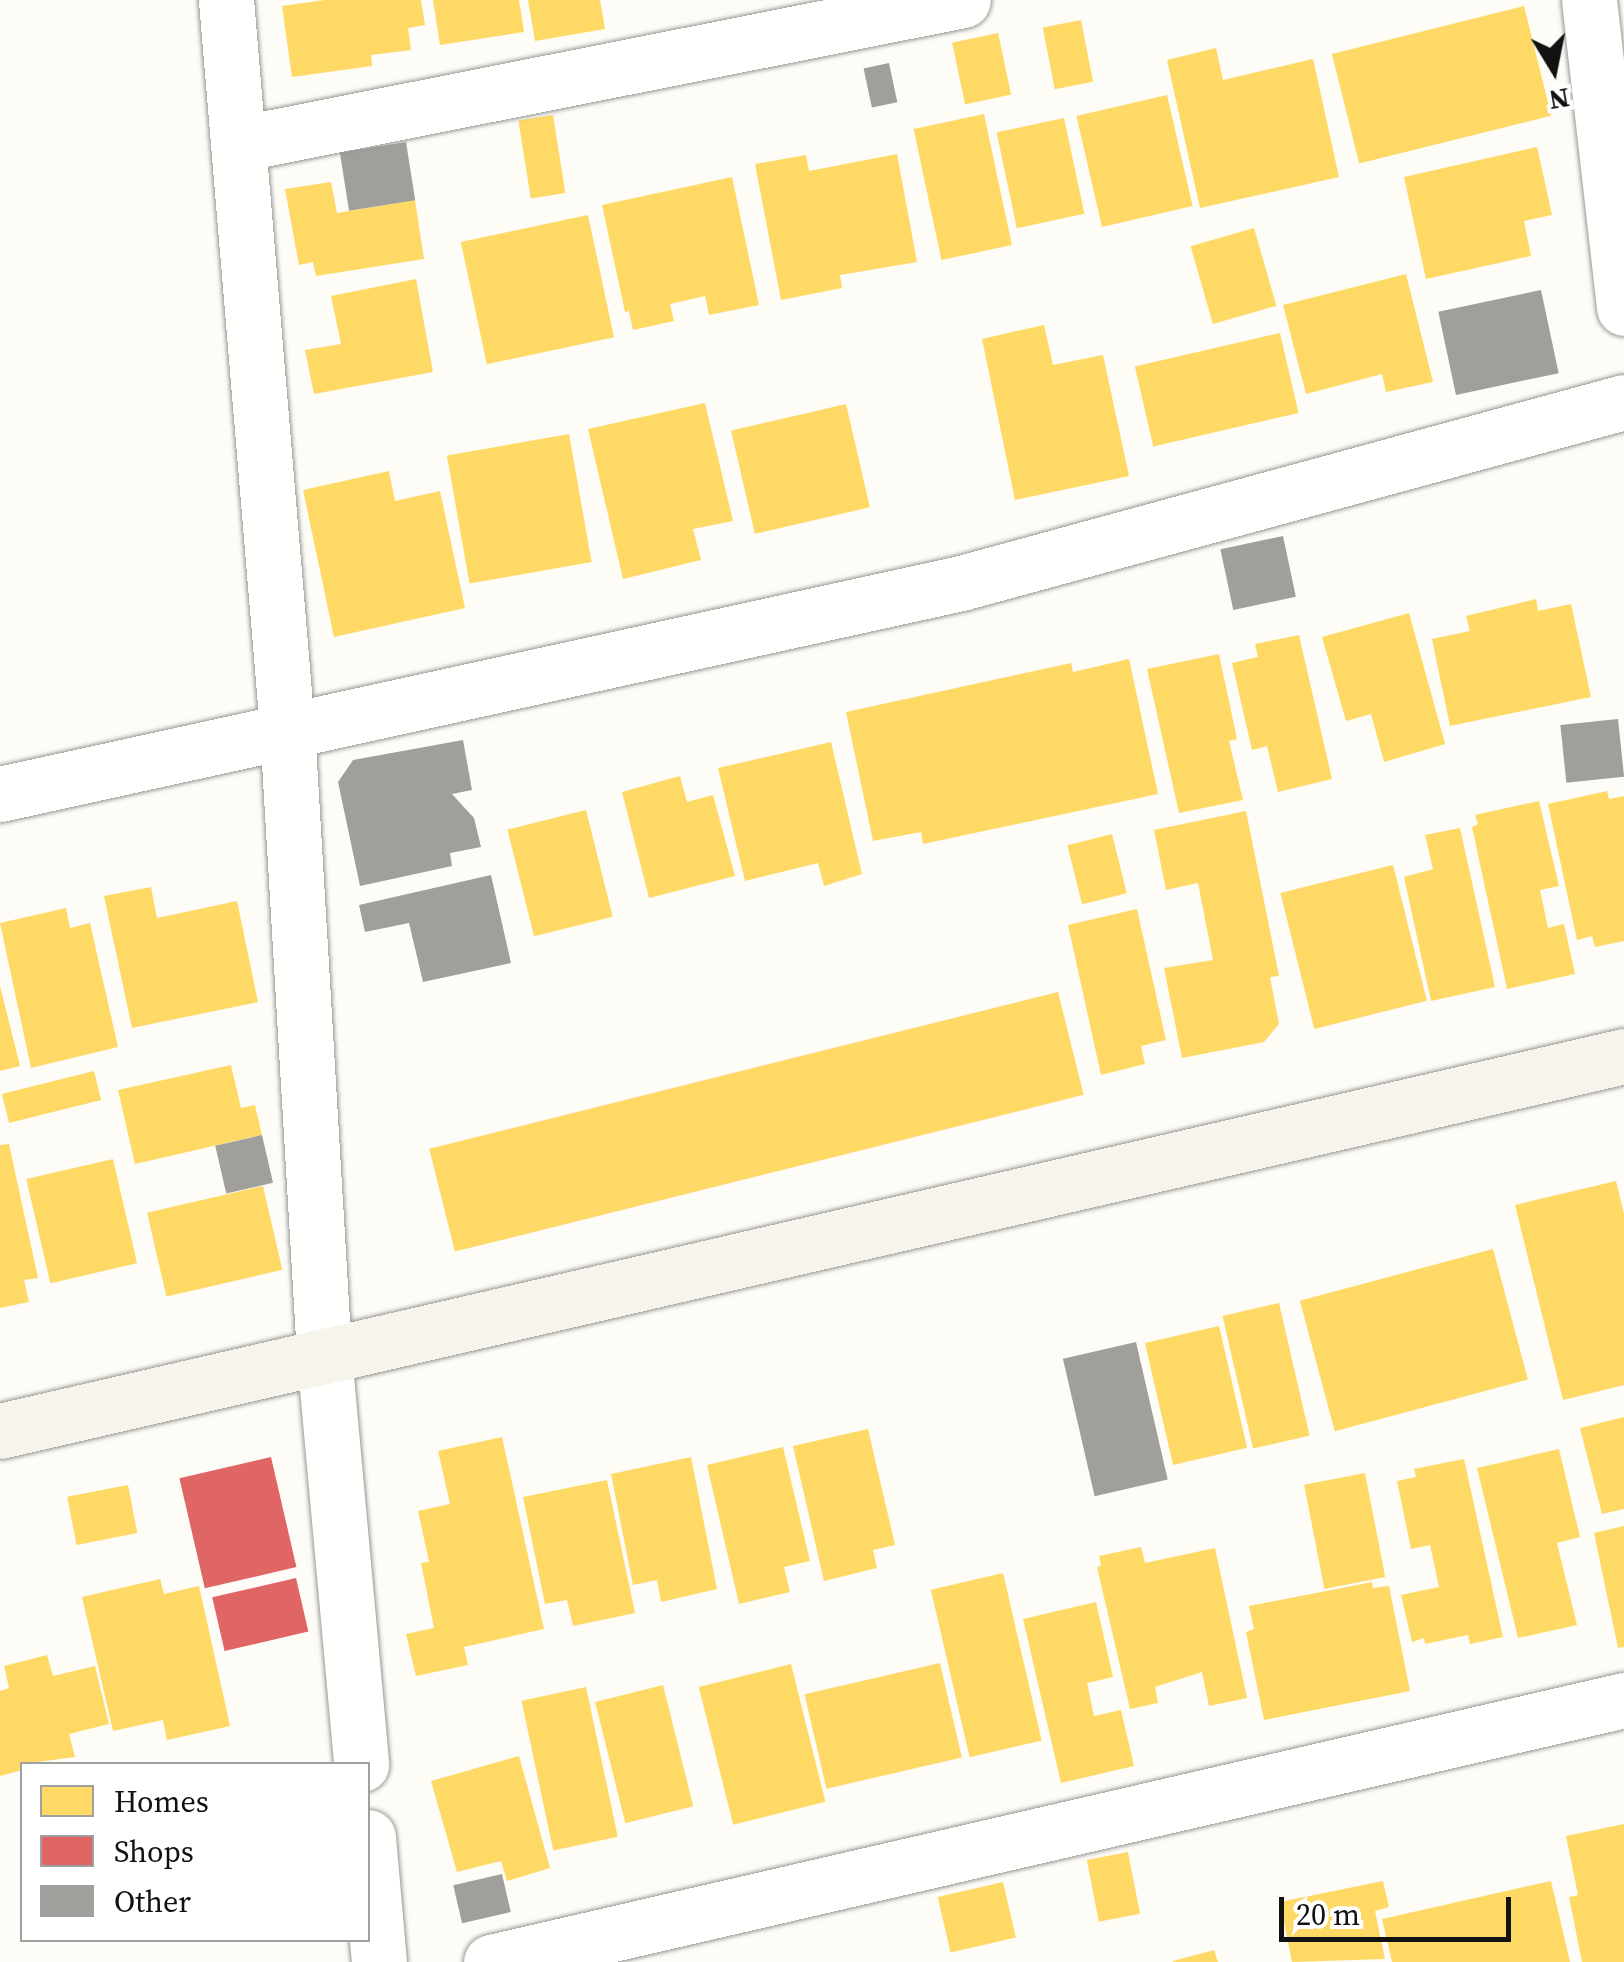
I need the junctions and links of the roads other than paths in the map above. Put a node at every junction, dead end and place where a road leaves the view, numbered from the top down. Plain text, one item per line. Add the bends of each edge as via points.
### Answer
1 (226, 0) edge
2 (963, 0) edge
3 (1589, 0) edge
4 (238, 144) junction
5 (1624, 308) edge
6 (1624, 402) edge
7 (288, 728) junction
8 (0, 794) edge
9 (1624, 1056) edge
10 (324, 1355) junction
11 (0, 1432) edge
12 (1624, 1700) edge
13 (361, 1762) edge
14 (370, 1860) edge
15 (379, 1962) edge
16 (491, 1962) edge

1 - 4 street
2 - 4 street
3 - 5 street
4 - 7 street
6 - 7 street via 961,584
7 - 8 street
7 - 10 street
9 - 10 street
10 - 11 street
10 - 13 street
12 - 16 street
14 - 15 street

